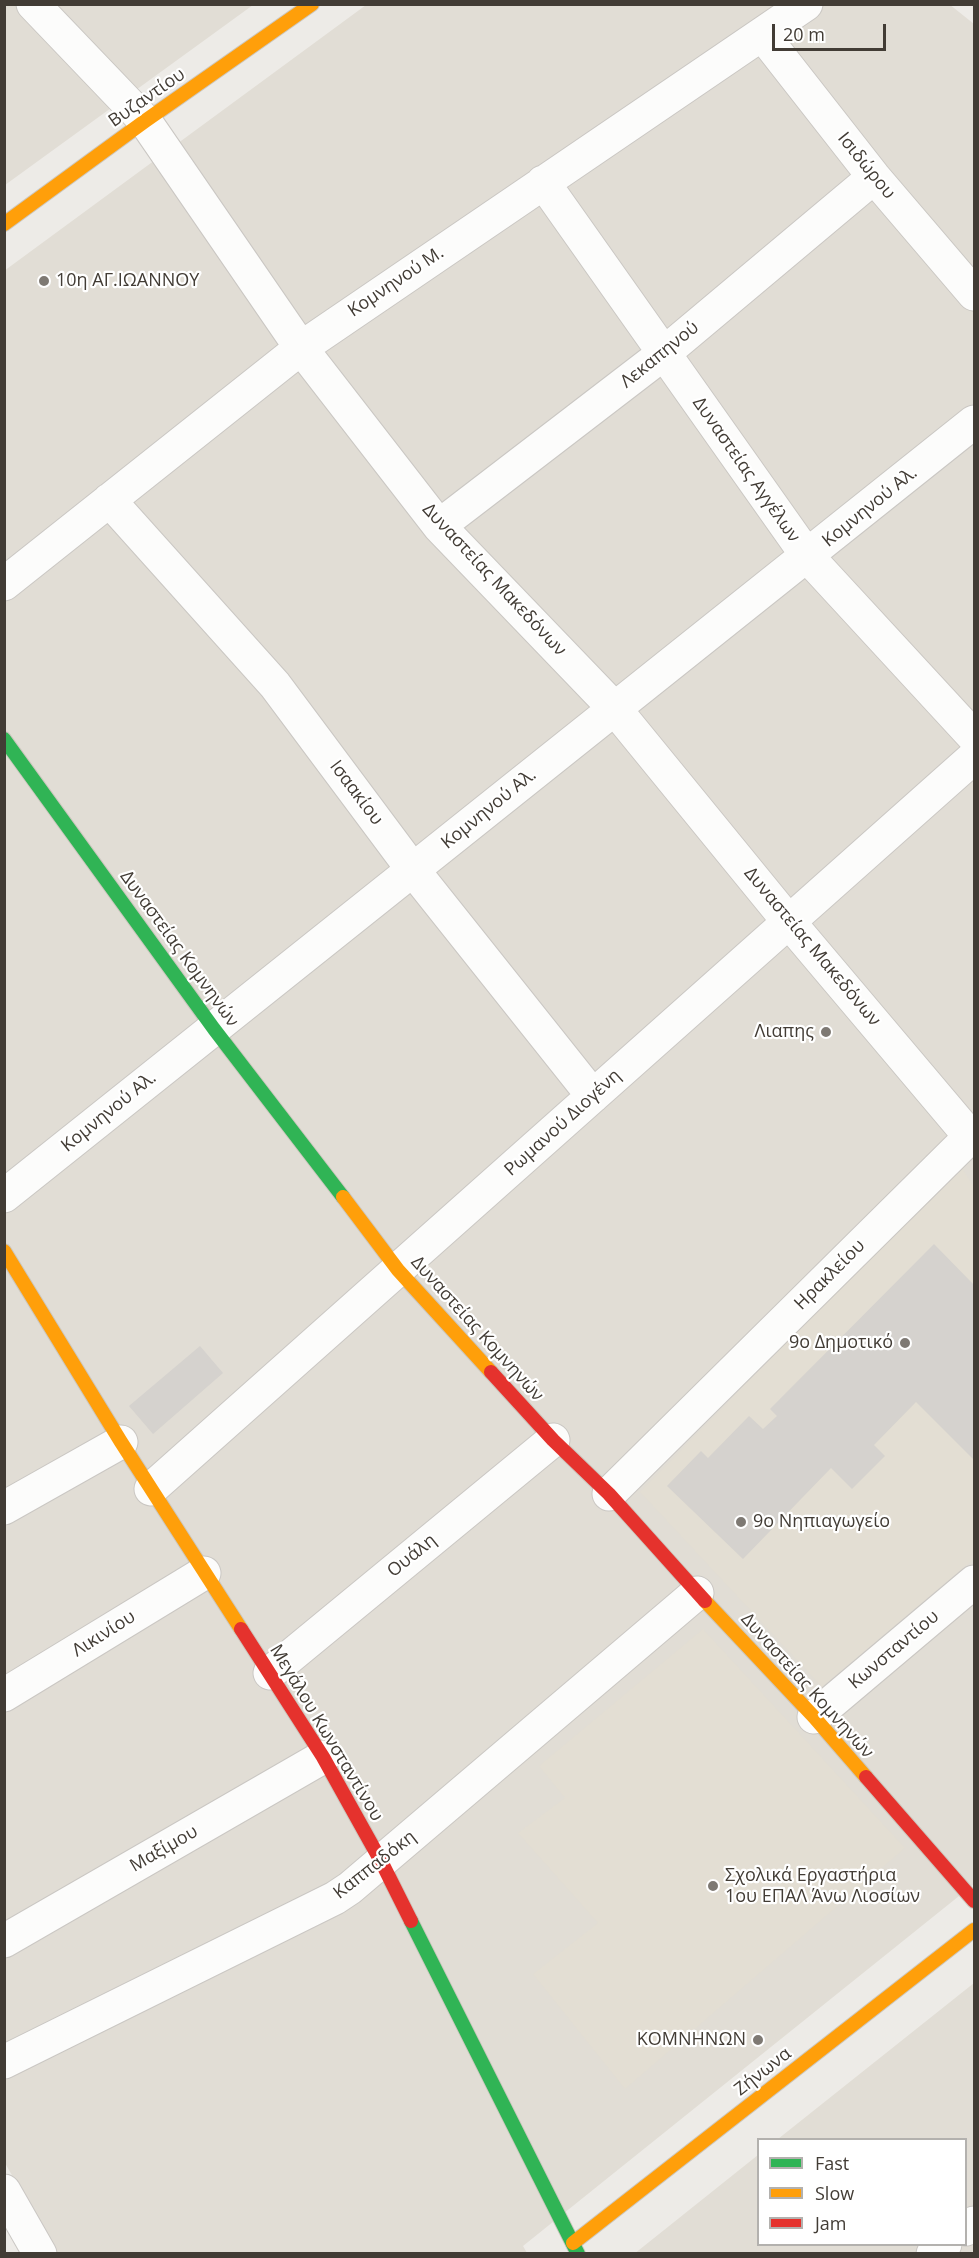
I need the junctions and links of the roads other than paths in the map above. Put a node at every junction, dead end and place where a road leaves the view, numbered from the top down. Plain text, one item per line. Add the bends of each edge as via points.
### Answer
1 (33, 4) edge
2 (312, 4) edge
3 (806, 4) edge
4 (762, 34) junction
5 (146, 121) junction
6 (874, 177) junction
7 (543, 182) junction
8 (4, 224) edge
9 (975, 294) edge
10 (301, 348) junction
11 (663, 354) junction
12 (975, 422) edge
13 (109, 500) junction
14 (439, 526) junction
15 (808, 557) junction
16 (4, 584) edge
17 (615, 709) junction
18 (975, 736) edge
19 (4, 739) edge
20 (975, 757) edge
21 (413, 870) junction
22 (789, 921) junction
23 (214, 1029) junction
24 (593, 1096) junction
25 (973, 1137) edge
26 (4, 1196) edge
27 (4, 1251) edge
28 (398, 1270) junction
29 (554, 1440) junction
30 (121, 1442) junction
31 (151, 1489) junction
32 (609, 1494) junction
33 (4, 1508) edge
34 (204, 1573) junction
35 (975, 1582) edge
36 (697, 1593) junction
37 (270, 1672) junction
38 (4, 1695) edge
39 (814, 1717) junction
40 (323, 1757) junction
41 (382, 1863) junction
42 (975, 1901) edge
43 (975, 1930) edge
44 (4, 1941) edge
45 (4, 2062) edge
46 (4, 2190) edge
47 (576, 2248) edge
48 (40, 2253) edge

1 - 5 street, Δυναστείας Μακεδόνων
2 - 5 street, Βυζαντίου
3 - 4 street, Κομνηνού Μ.
4 - 6 street, Ισιδώρου
4 - 7 street, Κομνηνού Μ.
5 - 8 street, Βυζαντίου
5 - 10 street, Δυναστείας Μακεδόνων
6 - 9 street, Ισιδώρου
6 - 11 street, Λεκαπηνού
7 - 10 street, Κομνηνού Μ.
7 - 11 street, Δυναστείας Αγγέλων
10 - 13 street, Κομνηνού Μ.
10 - 14 street, Δυναστείας Μακεδόνων
11 - 14 street, Λεκαπηνού
11 - 15 street, Δυναστείας Αγγέλων
12 - 15 street, Κομνηνού Αλ.
13 - 16 street, Κομνηνού Μ.
13 - 21 street, Ισαακίου via 275,685
14 - 17 street, Δυναστείας Μακεδόνων
15 - 17 street, Κομνηνού Αλ.
15 - 18 street, Δυναστείας Αγγέλων
17 - 21 street, Κομνηνού Αλ.
17 - 22 street, Δυναστείας Μακεδόνων
19 - 23 street, Δυναστείας Κομνηνών
20 - 22 street, Ρωμανού Διογένη
21 - 23 street, Κομνηνού Αλ.
21 - 24 street, Ισαακίου
22 - 24 street, Ρωμανού Διογένη
22 - 25 street, Δυναστείας Μακεδόνων
23 - 26 street, Κομνηνού Αλ.
23 - 28 street, Δυναστείας Κομνηνών
24 - 28 street, Ρωμανού Διογένη
25 - 32 street, Ηρακλείου
27 - 30 street, Μεγάλου Κωνσταντίνου
28 - 29 street, Δυναστείας Κομνηνών
28 - 31 street, Ρωμανού Διογένη
29 - 32 street, Δυναστείας Κομνηνών
29 - 37 street, Ουάλη
30 - 31 street, Μεγάλου Κωνσταντίνου
30 - 33 street
31 - 34 street, Μεγάλου Κωνσταντίνου
32 - 36 street, Δυναστείας Κομνηνών
34 - 37 street, Μεγάλου Κωνσταντίνου
34 - 38 street, Λικινίου
35 - 39 street, Κωνσταντίου
36 - 39 street, Δυναστείας Κομνηνών
36 - 41 street, Καππαδόκη
37 - 40 street, Μεγάλου Κωνσταντίνου
39 - 42 street, Δυναστείας Κομνηνών
40 - 41 street, Μεγάλου Κωνσταντίνου
40 - 44 street, Μαξίμου
41 - 45 street, Καππαδόκη via 335,1898
41 - 47 street, Μεγάλου Κωνσταντίνου
43 - 47 street, Ζήνωνα
46 - 48 street

